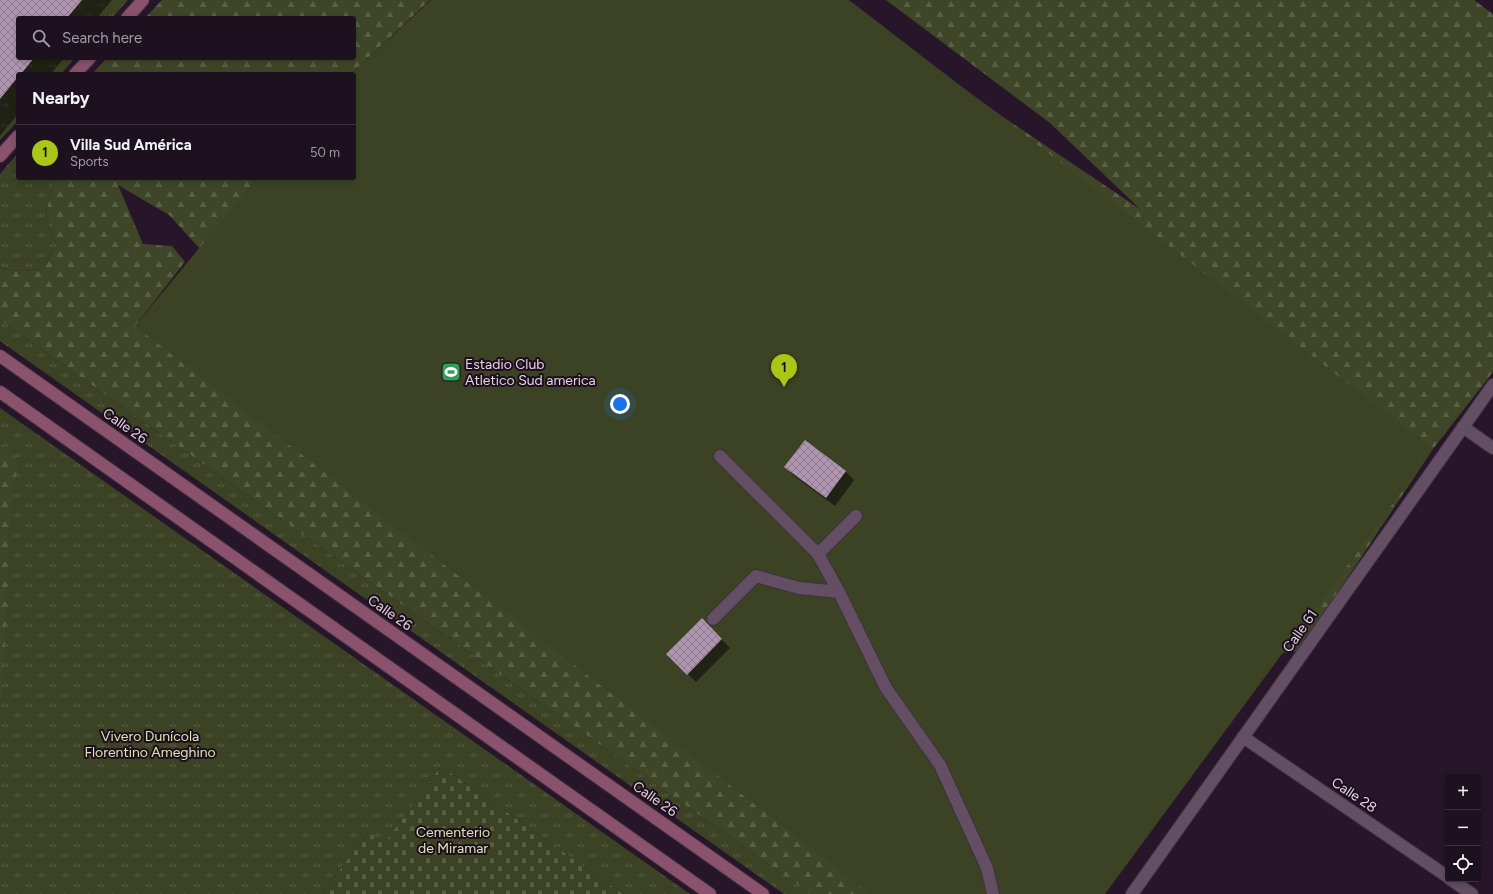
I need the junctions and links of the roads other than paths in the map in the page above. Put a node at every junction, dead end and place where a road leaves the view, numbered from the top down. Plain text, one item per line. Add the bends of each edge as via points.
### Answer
1 (143, 0) edge
2 (128, 16) edge
3 (88, 60) edge
4 (77, 72) edge
5 (16, 138) edge
6 (0, 156) edge
7 (0, 356) edge
8 (1493, 385) edge
9 (0, 392) edge
10 (1463, 427) junction
11 (1493, 448) edge
12 (720, 456) dead end
13 (856, 516) dead end
14 (818, 554) junction
15 (839, 592) junction
16 (713, 619) dead end
17 (1243, 737) junction
18 (1445, 875) edge
19 (1455, 882) edge
20 (710, 894) edge
21 (763, 894) edge
22 (993, 894) edge
23 (1132, 894) edge
24 (1472, 894) edge

1 - 2 main road
3 - 4 main road
5 - 6 main road
7 - 21 main road, Calle 26
8 - 10 street, Calle 61
9 - 20 main road
10 - 11 street
10 - 17 street, Calle 61
12 - 14 street
13 - 14 street
14 - 15 street
15 - 16 street via 799,588 756,576
15 - 22 street via 886,688 940,765 987,868
17 - 18 street, Calle 28
17 - 23 street, Calle 61
19 - 24 street, Calle 28

